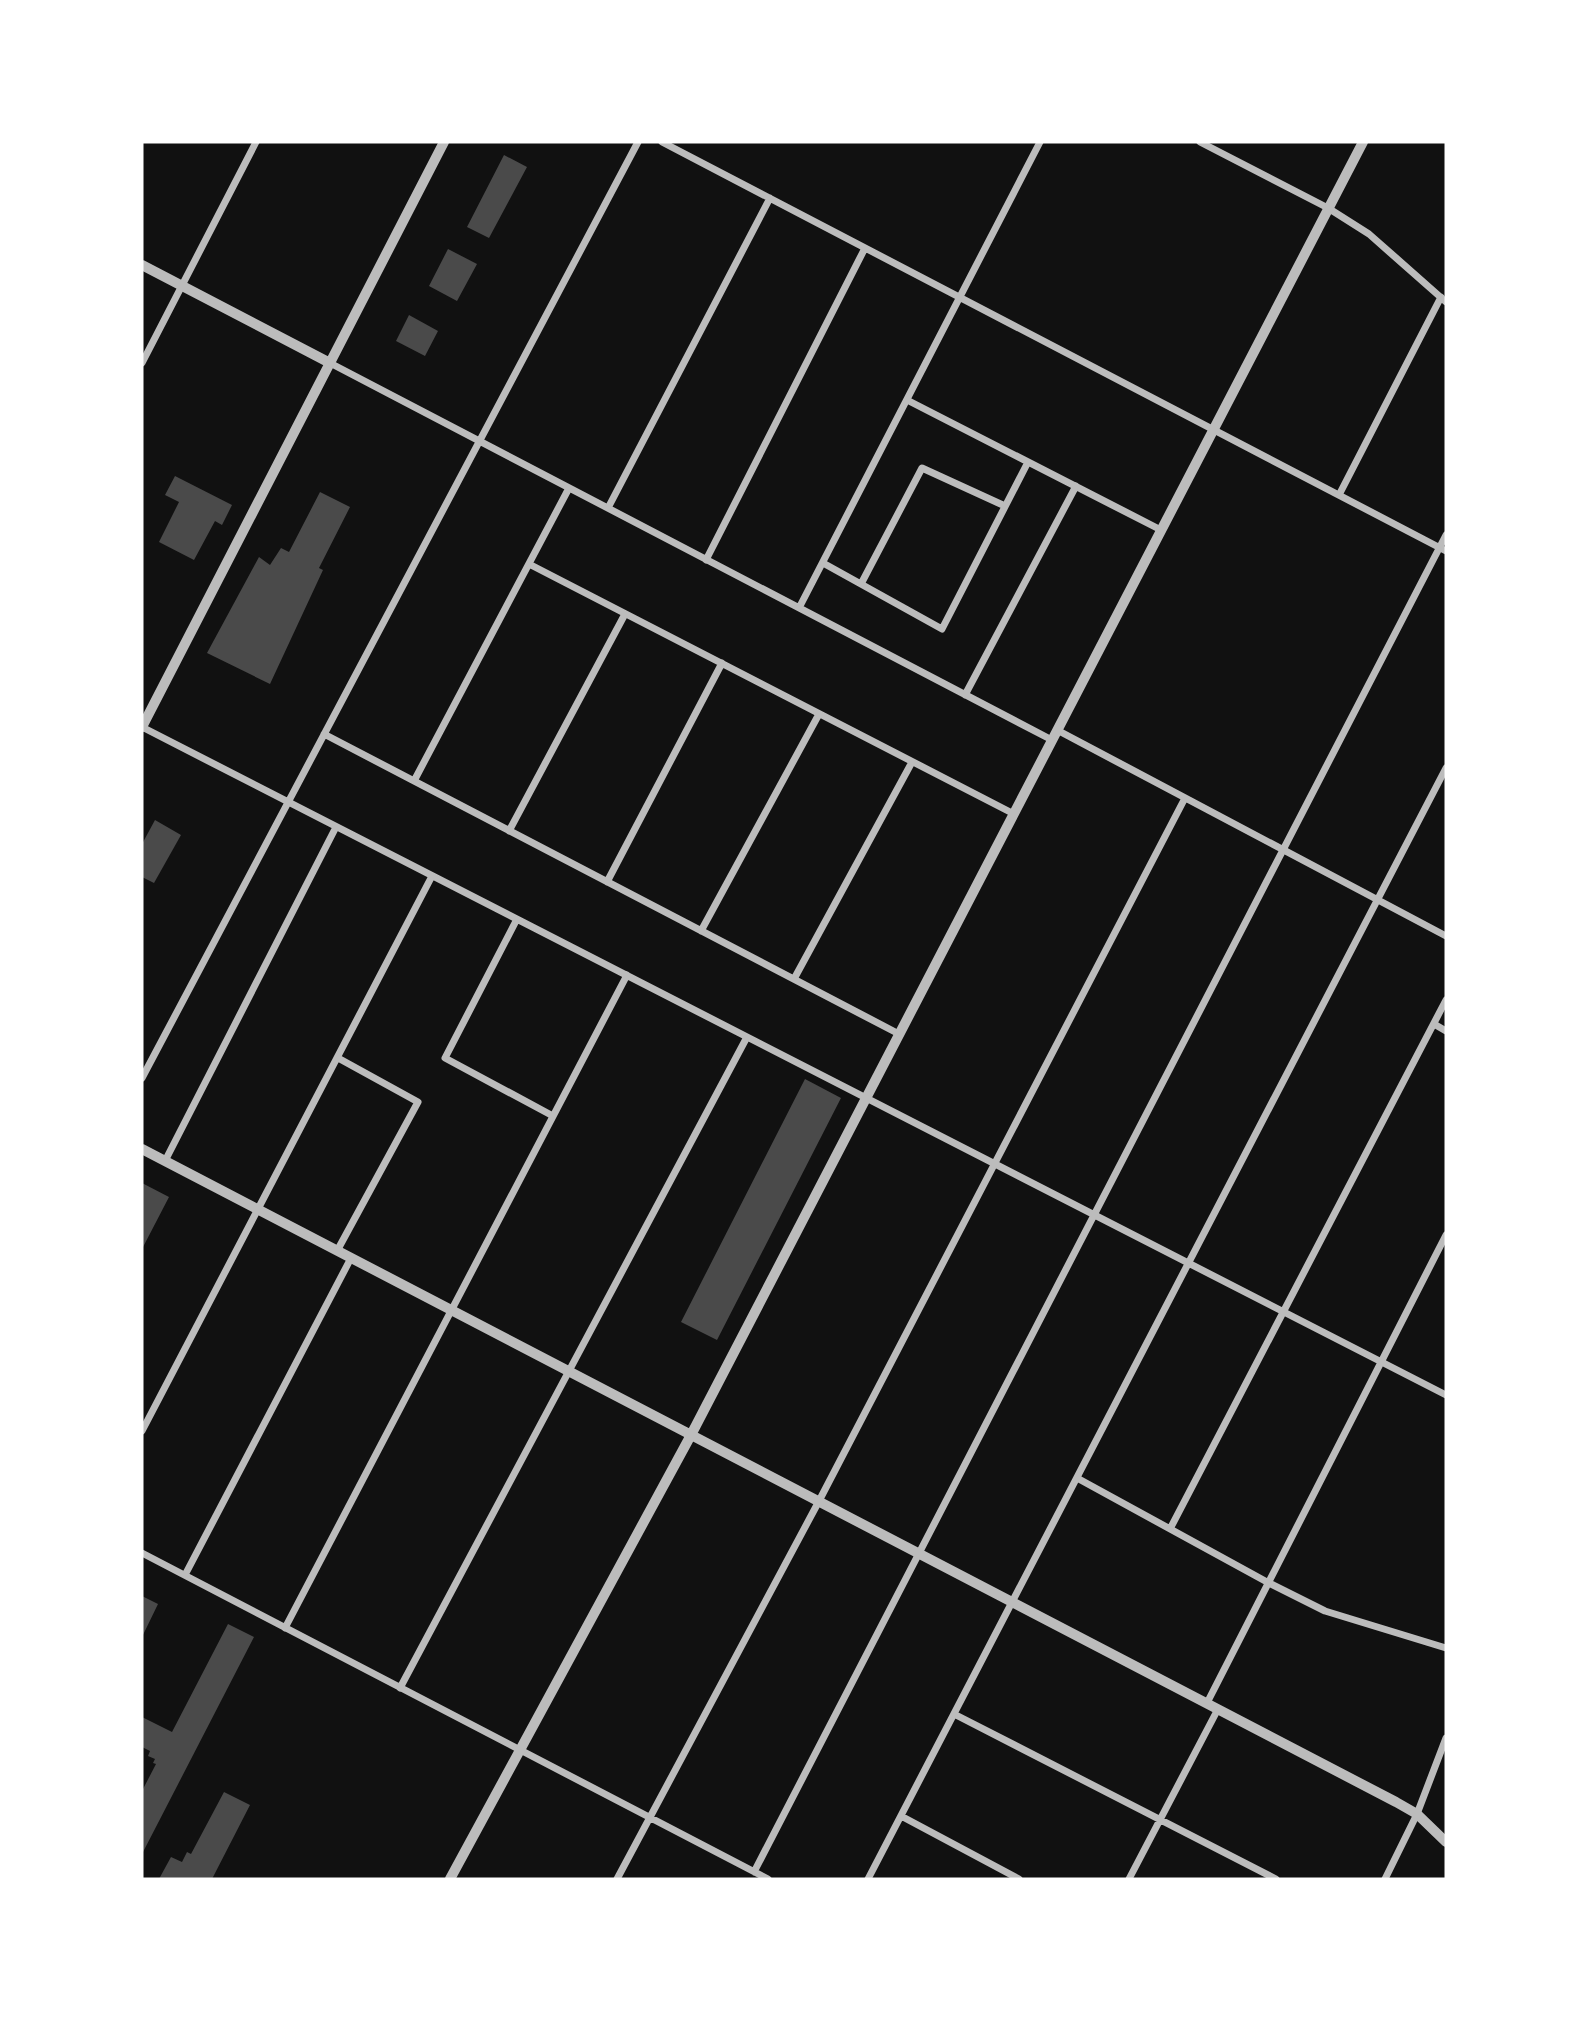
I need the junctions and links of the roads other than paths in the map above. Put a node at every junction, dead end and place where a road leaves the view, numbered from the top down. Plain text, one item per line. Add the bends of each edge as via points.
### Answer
1 (256, 142) edge
2 (444, 142) edge
3 (638, 142) edge
4 (662, 142) edge
5 (1041, 142) edge
6 (1200, 142) edge
7 (1363, 142) edge
8 (770, 198) junction
9 (1328, 208) junction
10 (865, 248) junction
11 (142, 265) edge
12 (182, 286) junction
13 (960, 297) junction
14 (1444, 299) edge
15 (142, 363) edge
16 (330, 363) junction
17 (907, 400) junction
18 (1213, 429) junction
19 (480, 441) junction
20 (1028, 461) junction
21 (1076, 486) junction
22 (569, 488) junction
23 (1339, 495) junction
24 (1005, 506) junction
25 (608, 508) junction
26 (1161, 530) junction
27 (1446, 535) edge
28 (1443, 550) edge
29 (706, 560) junction
30 (823, 563) junction
31 (529, 564) junction
32 (862, 584) junction
33 (799, 608) junction
34 (625, 614) junction
35 (722, 663) junction
36 (965, 695) junction
37 (819, 714) junction
38 (142, 727) edge
39 (324, 734) junction
40 (1054, 735) junction
41 (912, 762) junction
42 (1446, 768) edge
43 (414, 781) junction
44 (1185, 798) junction
45 (288, 802) junction
46 (1014, 814) junction
47 (336, 827) junction
48 (509, 831) junction
49 (1283, 850) junction
50 (432, 876) junction
51 (607, 882) junction
52 (1378, 900) junction
53 (517, 919) junction
54 (701, 931) junction
55 (1446, 936) edge
56 (626, 975) junction
57 (794, 979) junction
58 (1446, 1000) edge
59 (1434, 1024) junction
60 (1446, 1031) edge
61 (899, 1034) junction
62 (747, 1037) junction
63 (338, 1058) junction
64 (142, 1078) edge
65 (866, 1098) junction
66 (553, 1116) junction
67 (142, 1149) edge
68 (165, 1161) junction
69 (995, 1164) junction
70 (258, 1210) junction
71 (1094, 1215) junction
72 (1446, 1235) edge
73 (337, 1251) junction
74 (351, 1258) junction
75 (1189, 1263) junction
76 (451, 1310) junction
77 (1283, 1312) junction
78 (1381, 1362) junction
79 (568, 1372) junction
80 (1446, 1395) edge
81 (142, 1431) edge
82 (691, 1435) junction
83 (1077, 1478) junction
84 (819, 1502) junction
85 (1170, 1529) junction
86 (142, 1553) edge
87 (919, 1553) junction
88 (184, 1575) junction
89 (1267, 1582) junction
90 (1013, 1602) junction
91 (285, 1628) junction
92 (1446, 1648) edge
93 (400, 1688) junction
94 (1207, 1703) junction
95 (1218, 1709) junction
96 (954, 1714) junction
97 (1446, 1738) edge
98 (520, 1752) junction
99 (1418, 1814) junction
100 (901, 1816) junction
101 (652, 1818) junction
102 (1160, 1819) junction
103 (1446, 1842) edge
104 (754, 1872) junction
105 (450, 1879) edge
106 (617, 1879) edge
107 (768, 1879) edge
108 (869, 1879) edge
109 (1019, 1879) edge
110 (1129, 1879) edge
111 (1276, 1879) edge
112 (1385, 1879) edge

1 - 12 street
2 - 16 street
3 - 19 street
4 - 8 street
5 - 13 street
6 - 9 street
7 - 9 street
8 - 10 street
8 - 25 street
9 - 14 street via 1369,234
9 - 18 street
10 - 13 street
10 - 29 street
11 - 12 street
12 - 15 street
12 - 16 street
13 - 17 street
13 - 18 street
14 - 23 street
16 - 19 street
16 - 38 street
17 - 20 street
17 - 30 street
18 - 23 street
18 - 26 street
19 - 22 street
19 - 39 street
20 - 21 street
20 - 24 street
21 - 26 street
21 - 36 street
22 - 25 street
22 - 31 street
23 - 28 street
24 - 32 street via 922,468
24 - 32 street via 942,629
25 - 29 street
26 - 40 street
27 - 28 street
28 - 49 street
29 - 33 street
30 - 32 street
30 - 33 street
31 - 34 street
31 - 43 street
33 - 36 street
34 - 35 street
34 - 48 street
35 - 37 street
35 - 51 street
36 - 40 street
37 - 41 street
37 - 54 street
38 - 45 street
39 - 43 street
39 - 45 street
40 - 44 street
40 - 46 street
41 - 46 street
41 - 57 street
42 - 52 street
43 - 48 street
44 - 49 street
44 - 69 street
45 - 47 street
45 - 64 street
46 - 61 street
47 - 50 street
47 - 68 street
48 - 51 street
49 - 52 street
49 - 71 street
50 - 53 street
50 - 63 street
51 - 54 street
52 - 55 street
52 - 75 street
53 - 56 street
53 - 66 street via 445,1058
54 - 57 street
56 - 62 street
56 - 66 street
57 - 61 street
58 - 59 street
59 - 60 street
59 - 77 street
61 - 65 street
62 - 65 street
62 - 79 street
63 - 70 street
63 - 73 street via 418,1102
65 - 69 street
65 - 82 street
66 - 76 street
67 - 68 street
68 - 70 street
69 - 71 street
69 - 84 street
70 - 73 street
70 - 81 street
71 - 75 street
71 - 87 street
72 - 78 street
73 - 74 street
74 - 76 street
74 - 88 street
75 - 77 street
75 - 83 street
76 - 79 street
76 - 91 street
77 - 78 street
77 - 85 street
78 - 80 street
78 - 89 street
79 - 82 street
79 - 93 street
82 - 84 street
82 - 98 street
83 - 85 street
83 - 90 street
84 - 87 street
84 - 101 street
85 - 89 street
86 - 88 street
87 - 90 street
87 - 104 street
88 - 91 street
89 - 92 street via 1325,1611
89 - 94 street
90 - 94 street
90 - 96 street
91 - 93 street
93 - 98 street
94 - 95 street
95 - 99 street
95 - 102 street
96 - 100 street
96 - 102 street
97 - 99 street
98 - 101 street
98 - 105 street
99 - 103 street
99 - 112 street
100 - 108 street
100 - 109 street
101 - 104 street
101 - 106 street
102 - 110 street
102 - 111 street
104 - 107 street

